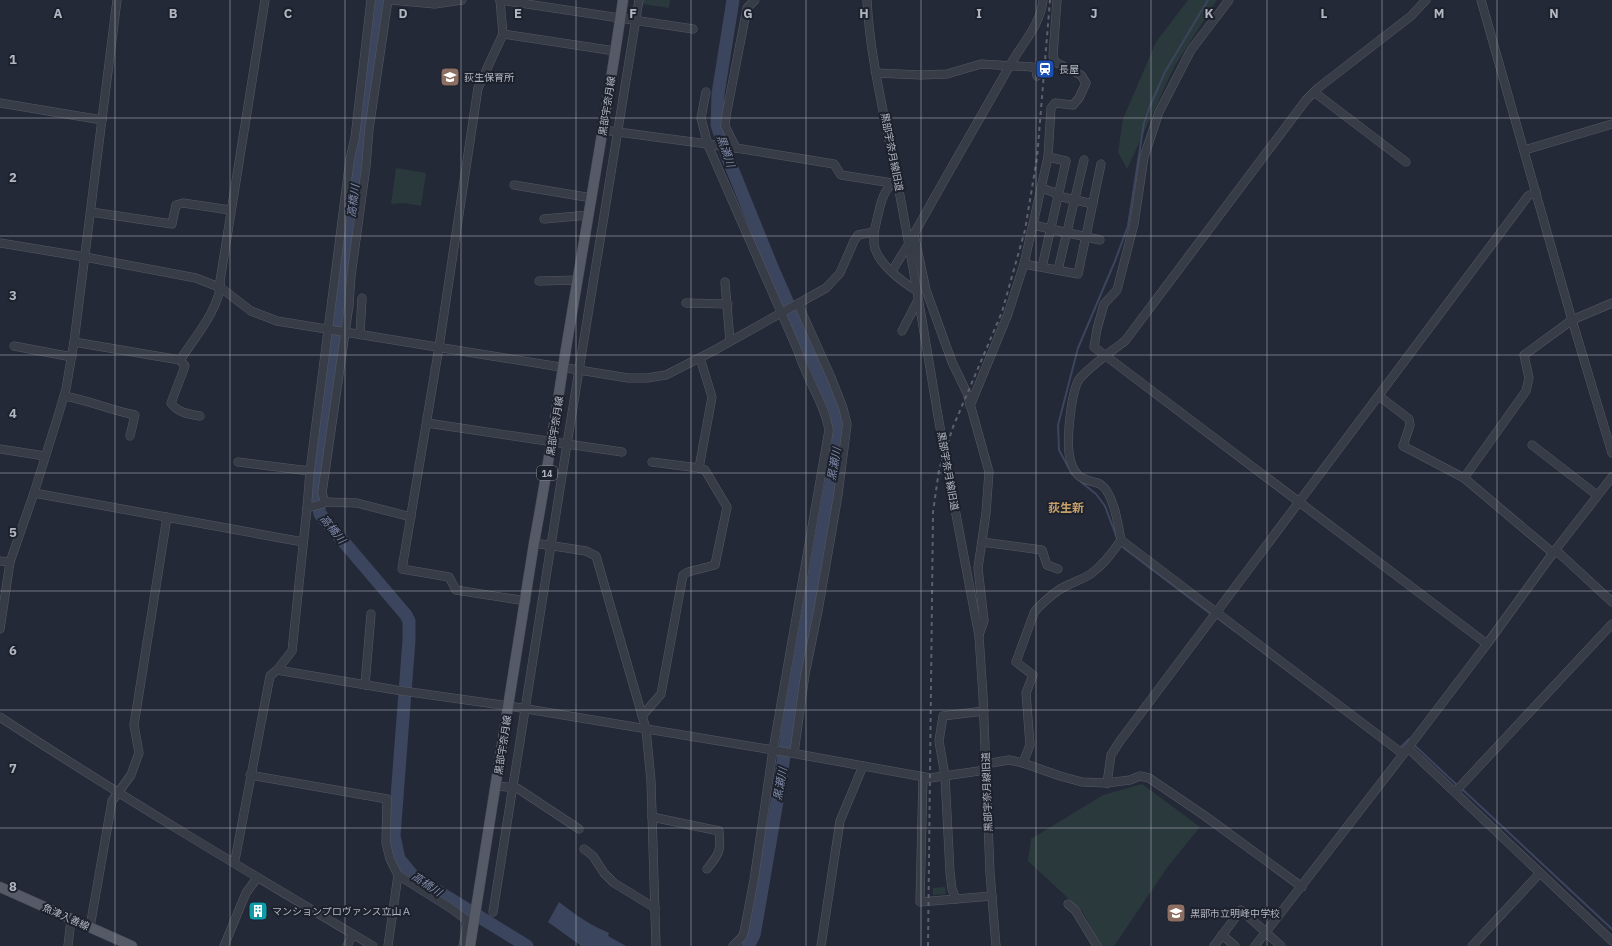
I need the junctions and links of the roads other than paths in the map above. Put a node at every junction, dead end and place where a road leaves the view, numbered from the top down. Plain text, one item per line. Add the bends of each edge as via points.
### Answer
1 (117, 0) edge
2 (265, 0) edge
3 (371, 0) edge
4 (388, 0) edge
5 (391, 0) edge
6 (462, 0) edge
7 (500, 0) edge
8 (623, 0) edge
9 (639, 0) edge
10 (756, 0) edge
11 (867, 0) edge
12 (1043, 0) edge
13 (1057, 0) edge
14 (1229, 0) edge
15 (1426, 0) edge
16 (1481, 0) edge
17 (620, 18) junction
18 (636, 20) junction
19 (693, 29) dead end
20 (503, 34) junction
21 (615, 51) junction
22 (1010, 65) junction
23 (876, 73) junction
24 (1037, 76) dead end
25 (706, 92) dead end
26 (1314, 92) junction
27 (0, 103) edge
28 (102, 120) junction
29 (1612, 124) edge
30 (603, 130) junction
31 (617, 132) junction
32 (711, 145) junction
33 (733, 147) junction
34 (1525, 150) junction
35 (1048, 157) junction
36 (1084, 160) dead end
37 (1406, 162) dead end
38 (1101, 164) dead end
39 (895, 182) junction
40 (514, 185) dead end
41 (1041, 188) junction
42 (1536, 192) junction
43 (1058, 196) junction
44 (592, 198) junction
45 (1076, 200) junction
46 (1094, 204) junction
47 (230, 210) junction
48 (90, 212) junction
49 (589, 215) junction
50 (544, 219) dead end
51 (1033, 225) junction
52 (1050, 229) junction
53 (874, 232) junction
54 (1067, 233) junction
55 (914, 234) junction
56 (1086, 237) junction
57 (1100, 240) dead end
58 (0, 243) edge
59 (908, 245) junction
60 (85, 257) junction
61 (1024, 264) junction
62 (1042, 267) junction
63 (1058, 270) junction
64 (892, 271) junction
65 (578, 280) junction
66 (539, 281) dead end
67 (725, 282) dead end
68 (221, 288) junction
69 (916, 290) junction
70 (362, 298) dead end
71 (918, 300) junction
72 (686, 303) dead end
73 (1612, 303) edge
74 (728, 304) junction
75 (797, 305) junction
76 (783, 312) junction
77 (1572, 320) junction
78 (328, 329) junction
79 (345, 332) junction
80 (902, 332) dead end
81 (360, 334) junction
82 (730, 341) junction
83 (74, 342) junction
84 (14, 346) dead end
85 (439, 347) junction
86 (1105, 356) junction
87 (72, 357) junction
88 (700, 358) junction
89 (180, 360) junction
90 (563, 367) junction
91 (579, 370) junction
92 (64, 396) junction
93 (1379, 396) junction
94 (970, 406) junction
95 (200, 416) dead end
96 (426, 423) junction
97 (130, 436) dead end
98 (552, 442) junction
99 (568, 444) junction
100 (1532, 445) dead end
101 (0, 449) edge
102 (622, 452) dead end
103 (1612, 453) edge
104 (46, 456) junction
105 (238, 462) dead end
106 (652, 462) dead end
107 (700, 468) junction
108 (310, 471) junction
109 (1612, 477) edge
110 (1464, 478) junction
111 (34, 493) junction
112 (1597, 495) junction
113 (325, 502) junction
114 (1298, 502) junction
115 (307, 508) junction
116 (411, 516) junction
117 (167, 517) junction
118 (1121, 540) junction
119 (303, 542) junction
120 (982, 542) junction
121 (534, 543) junction
122 (551, 546) junction
123 (1553, 553) junction
124 (0, 561) edge
125 (10, 562) junction
126 (1058, 569) dead end
127 (526, 601) junction
128 (1612, 602) edge
129 (1217, 612) junction
130 (371, 614) dead end
131 (1612, 624) edge
132 (0, 629) edge
133 (979, 636) junction
134 (1487, 644) junction
135 (277, 670) junction
136 (365, 684) junction
137 (509, 706) junction
138 (525, 709) junction
139 (984, 711) junction
140 (642, 716) junction
141 (0, 717) edge
142 (646, 729) junction
143 (774, 750) junction
144 (1406, 751) junction
145 (796, 754) junction
146 (1023, 763) junction
147 (863, 766) junction
148 (985, 767) junction
149 (250, 775) junction
150 (945, 776) junction
151 (923, 777) junction
152 (1107, 783) junction
153 (496, 786) junction
154 (512, 787) junction
155 (119, 792) junction
156 (1455, 792) junction
157 (652, 817) junction
158 (579, 829) dead end
159 (584, 849) dead end
160 (234, 863) junction
161 (707, 869) dead end
162 (1540, 873) junction
163 (398, 875) junction
164 (257, 878) junction
165 (0, 887) edge
166 (1302, 887) junction
167 (992, 896) junction
168 (956, 900) junction
169 (1068, 904) dead end
170 (655, 908) junction
171 (493, 912) dead end
172 (71, 919) junction
173 (90, 927) junction
174 (1266, 933) junction
175 (353, 934) junction
176 (1222, 935) junction
177 (1612, 941) edge
178 (68, 946) edge
179 (132, 946) edge
180 (224, 946) edge
181 (347, 946) edge
182 (373, 946) edge
183 (388, 946) edge
184 (463, 946) edge
185 (470, 946) edge
186 (656, 946) edge
187 (733, 946) edge
188 (821, 946) edge
189 (996, 946) edge
190 (1096, 946) edge
191 (1214, 946) edge
192 (1235, 946) edge
193 (1255, 946) edge
194 (1280, 946) edge
195 (1472, 946) edge

1 - 28 street
2 - 47 street
3 - 78 street via 355,138 350,159
4 - 79 street via 369,129
5 - 6 street via 436,4
7 - 17 street
7 - 20 street
8 - 17 main road, 黒部宇奈月線 / 14
9 - 18 street
10 - 33 street via 747,8 726,116 725,126
11 - 23 street, 黒部宇奈月線旧道
12 - 22 street via 1034,27
13 - 35 street via 1053,56 1055,62 1081,75 1086,82 1073,105 1055,103 1051,108
14 - 86 street via 1191,50 1159,112 1144,157 1134,224 1117,290 1104,304 1097,329 1094,347
15 - 26 street via 1411,16
16 - 34 street
17 - 18 street
17 - 21 main road, 黒部宇奈月線 / 14
18 - 19 street
18 - 31 street
20 - 21 street
20 - 85 street via 478,88
21 - 30 main road, 黒部宇奈月線 / 14
22 - 23 street via 982,64 947,74
22 - 24 street via 1033,67
22 - 55 street
23 - 39 street, 黒部宇奈月線旧道
25 - 32 street via 701,118
26 - 37 street
26 - 86 street via 1124,341
27 - 28 street
28 - 48 street
29 - 34 street
30 - 31 street
30 - 44 main road, 黒部宇奈月線 / 14
31 - 32 street
31 - 91 street
32 - 33 street
32 - 76 street
33 - 39 street via 834,164 841,175
34 - 42 street
35 - 41 street
35 - 43 street via 1066,161
36 - 45 street
38 - 46 street
39 - 53 street via 884,193
39 - 59 street, 黒部宇奈月線旧道
40 - 44 street
41 - 43 street
41 - 51 street
42 - 77 street
42 - 93 street via 1528,196
43 - 45 street
43 - 52 street
44 - 49 main road, 黒部宇奈月線 / 14
45 - 46 street
45 - 54 street
46 - 56 street
47 - 48 street via 184,203 176,205 172,224
47 - 68 street
48 - 60 street
49 - 50 street
49 - 65 main road, 黒部宇奈月線 / 14
51 - 52 street
51 - 61 street
52 - 54 street
52 - 62 street
53 - 64 street via 874,245
53 - 75 street via 858,235 840,273 826,288
54 - 56 street
54 - 63 street
55 - 59 street
55 - 94 street via 926,290
56 - 57 street
56 - 63 street via 1078,274
58 - 60 street
59 - 64 street
59 - 69 street, 黒部宇奈月線旧道
60 - 68 street via 196,278
60 - 83 street
61 - 62 street
61 - 94 street via 1008,314
62 - 63 street
64 - 69 street via 903,283
65 - 66 street
65 - 90 main road, 黒部宇奈月線 / 14
67 - 74 street
68 - 78 street via 251,311 277,321
68 - 89 street via 217,303
69 - 71 street, 黒部宇奈月線旧道
70 - 81 street
71 - 80 street
71 - 133 street, 黒部宇奈月線旧道, bridge
72 - 74 street
73 - 77 street
74 - 82 street
75 - 76 street
75 - 145 street via 830,375 847,424 838,495 805,674
76 - 82 street
76 - 143 street via 803,367 827,419 829,430
77 - 103 street
77 - 110 street via 1524,354 1529,378 1526,391
78 - 79 street
78 - 108 street
79 - 81 street
79 - 113 street via 322,493
81 - 85 street
82 - 88 street
83 - 87 street
83 - 89 street
84 - 87 street
85 - 90 street
85 - 96 street
86 - 114 street
86 - 118 street via 1080,379 1074,392 1068,431 1069,453 1078,476 1101,485 1110,496
87 - 92 street
88 - 91 street via 666,375 647,378 628,378
88 - 107 street via 712,397
89 - 95 street via 185,366 171,403 183,413
90 - 91 street
90 - 98 main road, 黒部宇奈月線 / 14
91 - 99 street
92 - 97 street via 84,399 113,410 135,414
92 - 104 street
93 - 110 street via 1409,419 1410,425 1403,446
93 - 114 street
94 - 120 street via 989,472
96 - 98 street
96 - 116 street
98 - 99 street
98 - 121 main road, 黒部宇奈月線 / 14
99 - 102 street
99 - 122 street
100 - 112 street
101 - 104 street
104 - 111 street
105 - 108 street
106 - 107 street
107 - 140 street via 705,470 727,507 718,553 715,565 683,574 661,694
108 - 115 street
109 - 112 street
110 - 123 street
111 - 117 street
111 - 125 street
112 - 123 street
113 - 115 street
113 - 116 street via 357,503
114 - 129 street
114 - 134 street
115 - 119 street
116 - 127 street via 402,569 449,577 456,590
117 - 119 street
117 - 155 street via 134,725 139,753 131,775
118 - 129 street
118 - 146 street via 1112,554 1091,574 1058,590 1034,613 1016,662 1033,675 1026,693 1030,745
119 - 135 street via 292,651
120 - 126 street via 1042,550 1047,565
120 - 133 street via 978,568 984,621
121 - 122 street
121 - 127 main road, 黒部宇奈月線 / 14
122 - 138 street
122 - 140 street via 586,551 596,556
123 - 128 street via 1559,553
123 - 134 street
124 - 125 street
125 - 132 street
127 - 137 main road, 黒部宇奈月線 / 14
129 - 144 street
129 - 152 street via 1120,740 1111,755
130 - 136 street
131 - 156 street
133 - 139 street, 黒部宇奈月線旧道
134 - 144 street
135 - 136 street
135 - 149 street via 270,676
136 - 137 street
137 - 138 street
137 - 153 main road, 黒部宇奈月線 / 14
138 - 142 street
138 - 154 street
139 - 148 street, 黒部宇奈月線旧道
139 - 150 street via 943,716 939,742
140 - 142 street
141 - 155 street
142 - 143 street
142 - 157 street
143 - 145 street
143 - 187 street via 745,925 742,937
144 - 156 street
144 - 166 street
145 - 147 street
146 - 148 street via 1010,760
146 - 152 street via 1082,782
147 - 151 street
147 - 188 street via 840,821
148 - 150 street
148 - 167 street, 黒部宇奈月線旧道
149 - 160 street
149 - 163 street via 387,798 386,843
150 - 151 street
150 - 168 street via 950,872
151 - 168 street via 920,902
152 - 166 street via 1140,776 1149,778
153 - 154 street
153 - 185 main road, 黒部宇奈月線 / 14
154 - 158 street
154 - 171 street
155 - 160 street
155 - 173 street via 112,801
156 - 162 street
157 - 161 street via 719,831 718,856
157 - 170 street
159 - 170 street via 593,856 614,883
160 - 164 street
162 - 177 street
162 - 195 street
163 - 183 street
163 - 184 street via 468,921
164 - 175 street
164 - 180 street via 246,893
165 - 172 main road, 魚津入善線
166 - 174 street
167 - 168 street
167 - 189 street, 黒部宇奈月線旧道
169 - 190 street via 1075,910
170 - 186 street
172 - 173 main road, 魚津入善線
172 - 178 street
173 - 179 main road, 魚津入善線
174 - 176 street via 1241,910
174 - 193 street
174 - 194 street
175 - 181 street
175 - 182 street
176 - 191 street
176 - 192 street

